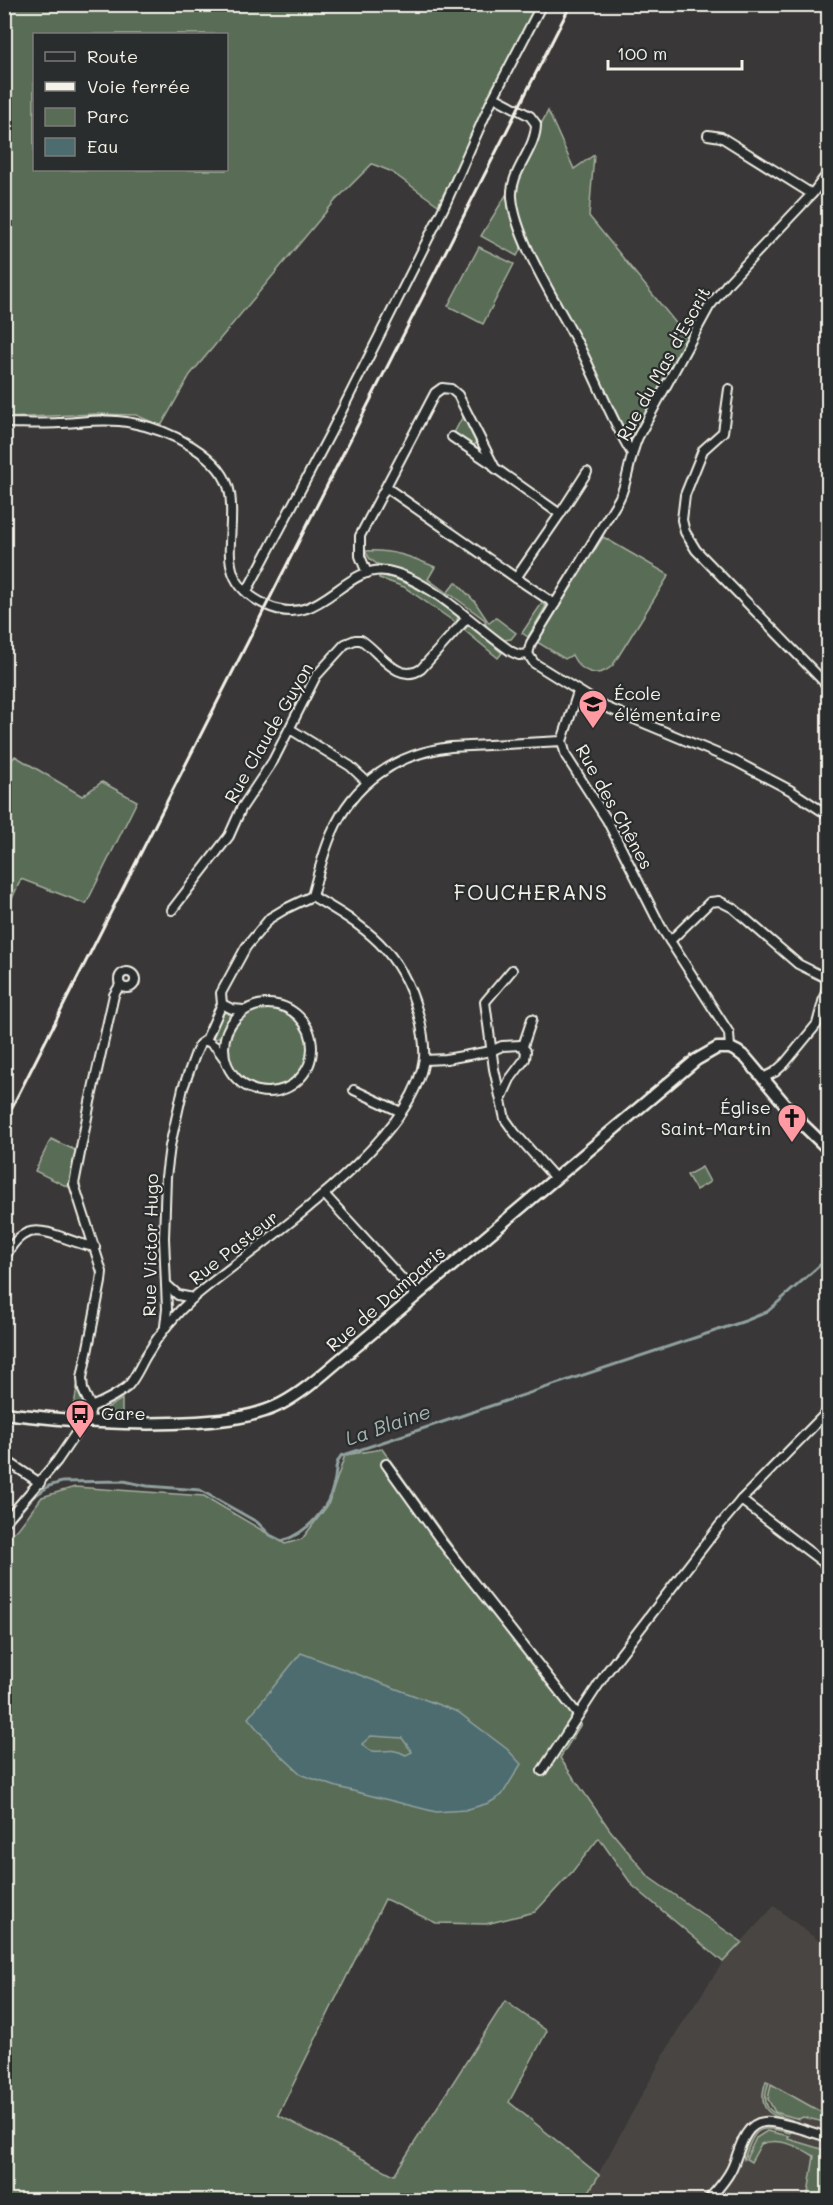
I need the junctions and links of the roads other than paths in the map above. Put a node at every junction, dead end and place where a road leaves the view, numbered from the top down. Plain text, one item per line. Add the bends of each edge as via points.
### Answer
1 (542, 4) edge
2 (494, 98) junction
3 (708, 135) dead end
4 (828, 173) edge
5 (812, 194) junction
6 (729, 389) dead end
7 (4, 423) edge
8 (452, 437) dead end
9 (631, 452) junction
10 (494, 465) junction
11 (587, 471) dead end
12 (387, 488) junction
13 (560, 514) junction
14 (367, 573) junction
15 (516, 578) junction
16 (247, 591) junction
17 (555, 604) junction
18 (467, 618) junction
19 (528, 654) junction
20 (828, 686) edge
21 (578, 692) junction
22 (290, 729) junction
23 (562, 741) junction
24 (368, 782) junction
25 (828, 815) edge
26 (312, 896) junction
27 (172, 910) dead end
28 (670, 941) junction
29 (512, 970) dead end
30 (828, 981) edge
31 (120, 985) dead end
32 (222, 1004) junction
33 (246, 1010) junction
34 (532, 1019) dead end
35 (206, 1040) junction
36 (524, 1046) junction
37 (730, 1048) junction
38 (491, 1051) junction
39 (224, 1058) junction
40 (424, 1060) junction
41 (763, 1078) junction
42 (354, 1090) dead end
43 (501, 1100) junction
44 (401, 1112) junction
45 (828, 1149) edge
46 (554, 1177) junction
47 (324, 1194) junction
48 (95, 1247) junction
49 (4, 1260) edge
50 (167, 1285) junction
51 (416, 1294) junction
52 (193, 1298) junction
53 (165, 1326) junction
54 (91, 1407) junction
55 (828, 1412) edge
56 (4, 1413) edge
57 (84, 1423) junction
58 (4, 1459) edge
59 (386, 1464) dead end
60 (40, 1482) junction
61 (741, 1500) junction
62 (4, 1523) edge
63 (828, 1566) edge
64 (578, 1715) junction
65 (542, 1771) dead end
66 (828, 2137) edge
67 (708, 2200) edge

1 - 2 street
2 - 9 street via 535,120 536,134 512,184 517,218
2 - 16 street via 448,199
3 - 5 street via 721,137
4 - 5 street, Rue du Mas d'Escrit
5 - 9 street, Rue du Mas d'Escrit via 709,307
6 - 20 street via 723,432 703,450 685,495 684,532 696,550
7 - 16 street via 122,421 162,432 198,450 219,469 227,485 231,565 237,581
8 - 10 street
9 - 17 street, Rue du Mas d'Escrit via 623,492
10 - 12 street via 458,395 442,388 435,393
10 - 13 street
11 - 13 street
12 - 14 street via 360,536 360,556
12 - 15 street
13 - 15 street
14 - 16 street via 319,602 290,612 268,606
14 - 18 street via 386,571 404,576
15 - 17 street
17 - 19 street, Rue du Mas d'Escrit
18 - 19 street via 512,652
18 - 22 street, Rue Claude Guyon via 414,674 400,673 361,640 345,644 316,676
19 - 21 street via 531,661
21 - 23 street
21 - 25 street via 611,710 735,762
22 - 24 street via 350,766
22 - 27 street, Rue Claude Guyon via 229,836
23 - 24 street, Rue des Chênes via 434,749 398,761
23 - 28 street, Rue des Chênes via 566,756 607,820
24 - 26 street, Rue des Chênes via 335,826
26 - 32 street, Rue Victor Hugo via 270,918 258,931 221,993
26 - 40 street, Rue Pasteur via 373,935 397,964 416,1004
28 - 30 street via 710,902 719,902 733,908 798,964
28 - 37 street, Rue des Chênes via 729,1033
29 - 38 street via 485,1002
30 - 41 street via 817,1024 785,1063
31 - 48 street via 114,995 74,1184
32 - 33 street
32 - 35 street, Rue Victor Hugo
33 - 39 street via 228,1028
33 - 39 street via 273,1004 296,1014 308,1029 311,1041 308,1067 290,1086 264,1092 238,1081
34 - 36 street
35 - 39 street
35 - 50 street, Rue Victor Hugo via 200,1044 183,1088 170,1146 164,1207
36 - 38 street via 510,1045
36 - 43 street via 525,1059
37 - 41 main road via 746,1058
37 - 46 main road, Rue de Damparis via 717,1048 696,1059
38 - 40 street
38 - 43 street
40 - 44 street, Rue Pasteur
41 - 45 main road
42 - 44 street
43 - 46 street via 505,1119
44 - 47 street, Rue Pasteur
46 - 51 main road, Rue de Damparis
47 - 51 street
47 - 52 street, Rue Pasteur
48 - 49 street via 33,1230 20,1236
48 - 54 street via 101,1282 82,1384
50 - 52 street via 178,1295
50 - 53 street, Rue Victor Hugo
51 - 57 main road, Rue de Damparis via 311,1384 268,1409 216,1420 137,1425
52 - 53 street, Rue Pasteur
53 - 54 street, Rue Pasteur via 129,1385
54 - 57 street
55 - 61 street
56 - 57 main road, Rue de Damparis
57 - 60 street
58 - 60 street
59 - 64 street
60 - 62 street
61 - 63 street
61 - 64 street via 622,1650
64 - 65 street
66 - 67 street via 773,2122 759,2123 748,2131 732,2169

